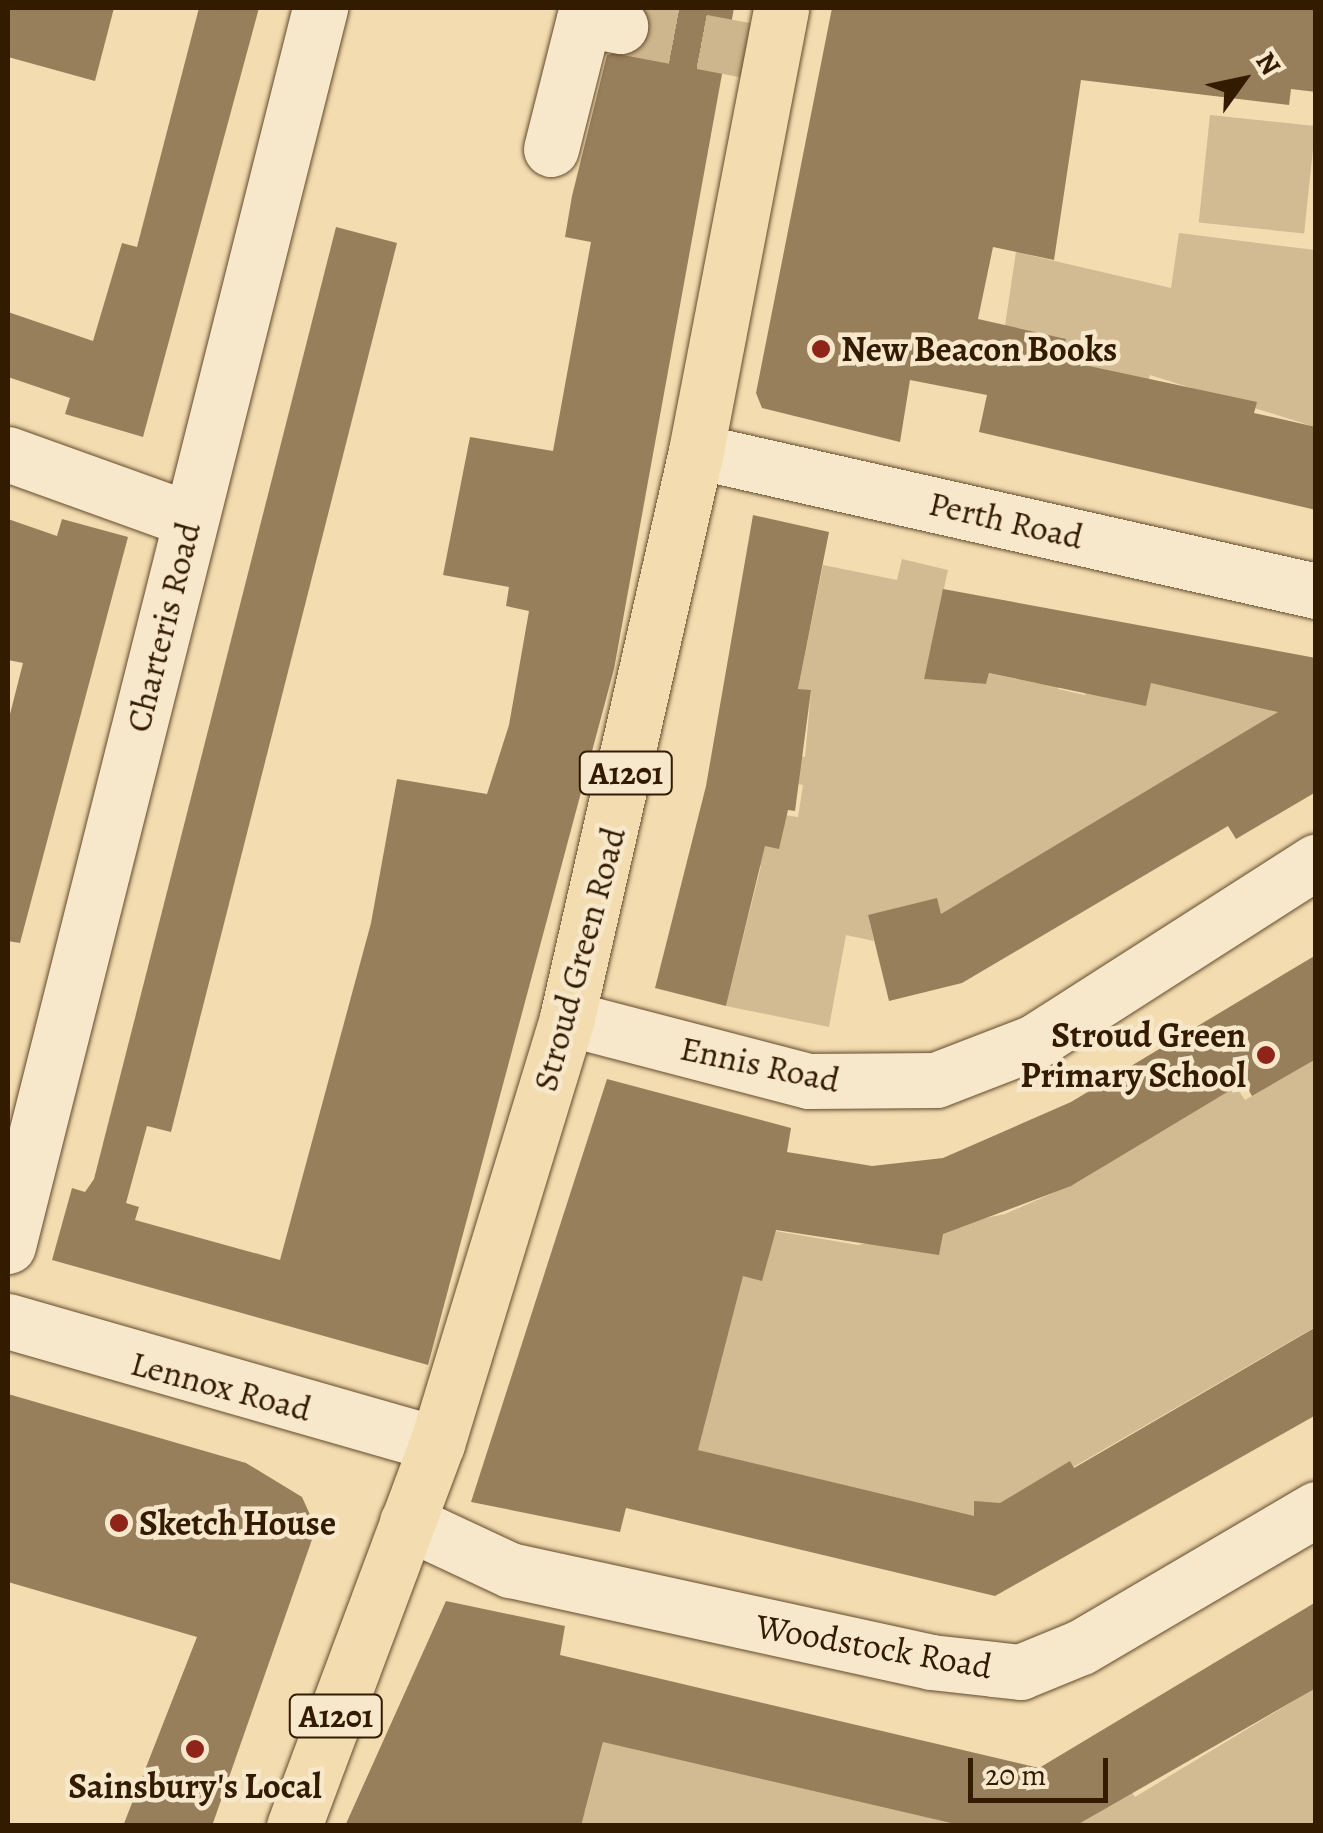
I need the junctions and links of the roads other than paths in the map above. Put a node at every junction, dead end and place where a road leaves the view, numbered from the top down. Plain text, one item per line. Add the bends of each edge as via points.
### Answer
1 (320, 8) edge
2 (780, 8) edge
3 (620, 26) tunnel mouth
4 (551, 150) dead end
5 (696, 451) junction
6 (8, 454) edge
7 (189, 518) junction
8 (1316, 592) edge
9 (1316, 862) edge
10 (568, 1018) junction
11 (8, 1246) edge
12 (8, 1321) edge
13 (437, 1444) junction
14 (1316, 1509) edge
15 (407, 1522) junction
16 (294, 1826) edge

1 - 7 street, Charteris Road
2 - 5 main road, Stroud Green Road / A1201
3 - 4 street via 584,19
5 - 8 street, Perth Road
5 - 10 main road, Stroud Green Road / A1201
6 - 7 street
7 - 11 street, Charteris Road
9 - 10 street, Ennis Road via 1034,1042 936,1080 809,1081
10 - 13 main road, Stroud Green Road / A1201
12 - 13 street, Lennox Road
13 - 15 main road, Stroud Green Road / A1201
14 - 15 street, Woodstock Road via 1081,1647 1020,1672 931,1662 510,1570
15 - 16 main road, Stroud Green Road / A1201

